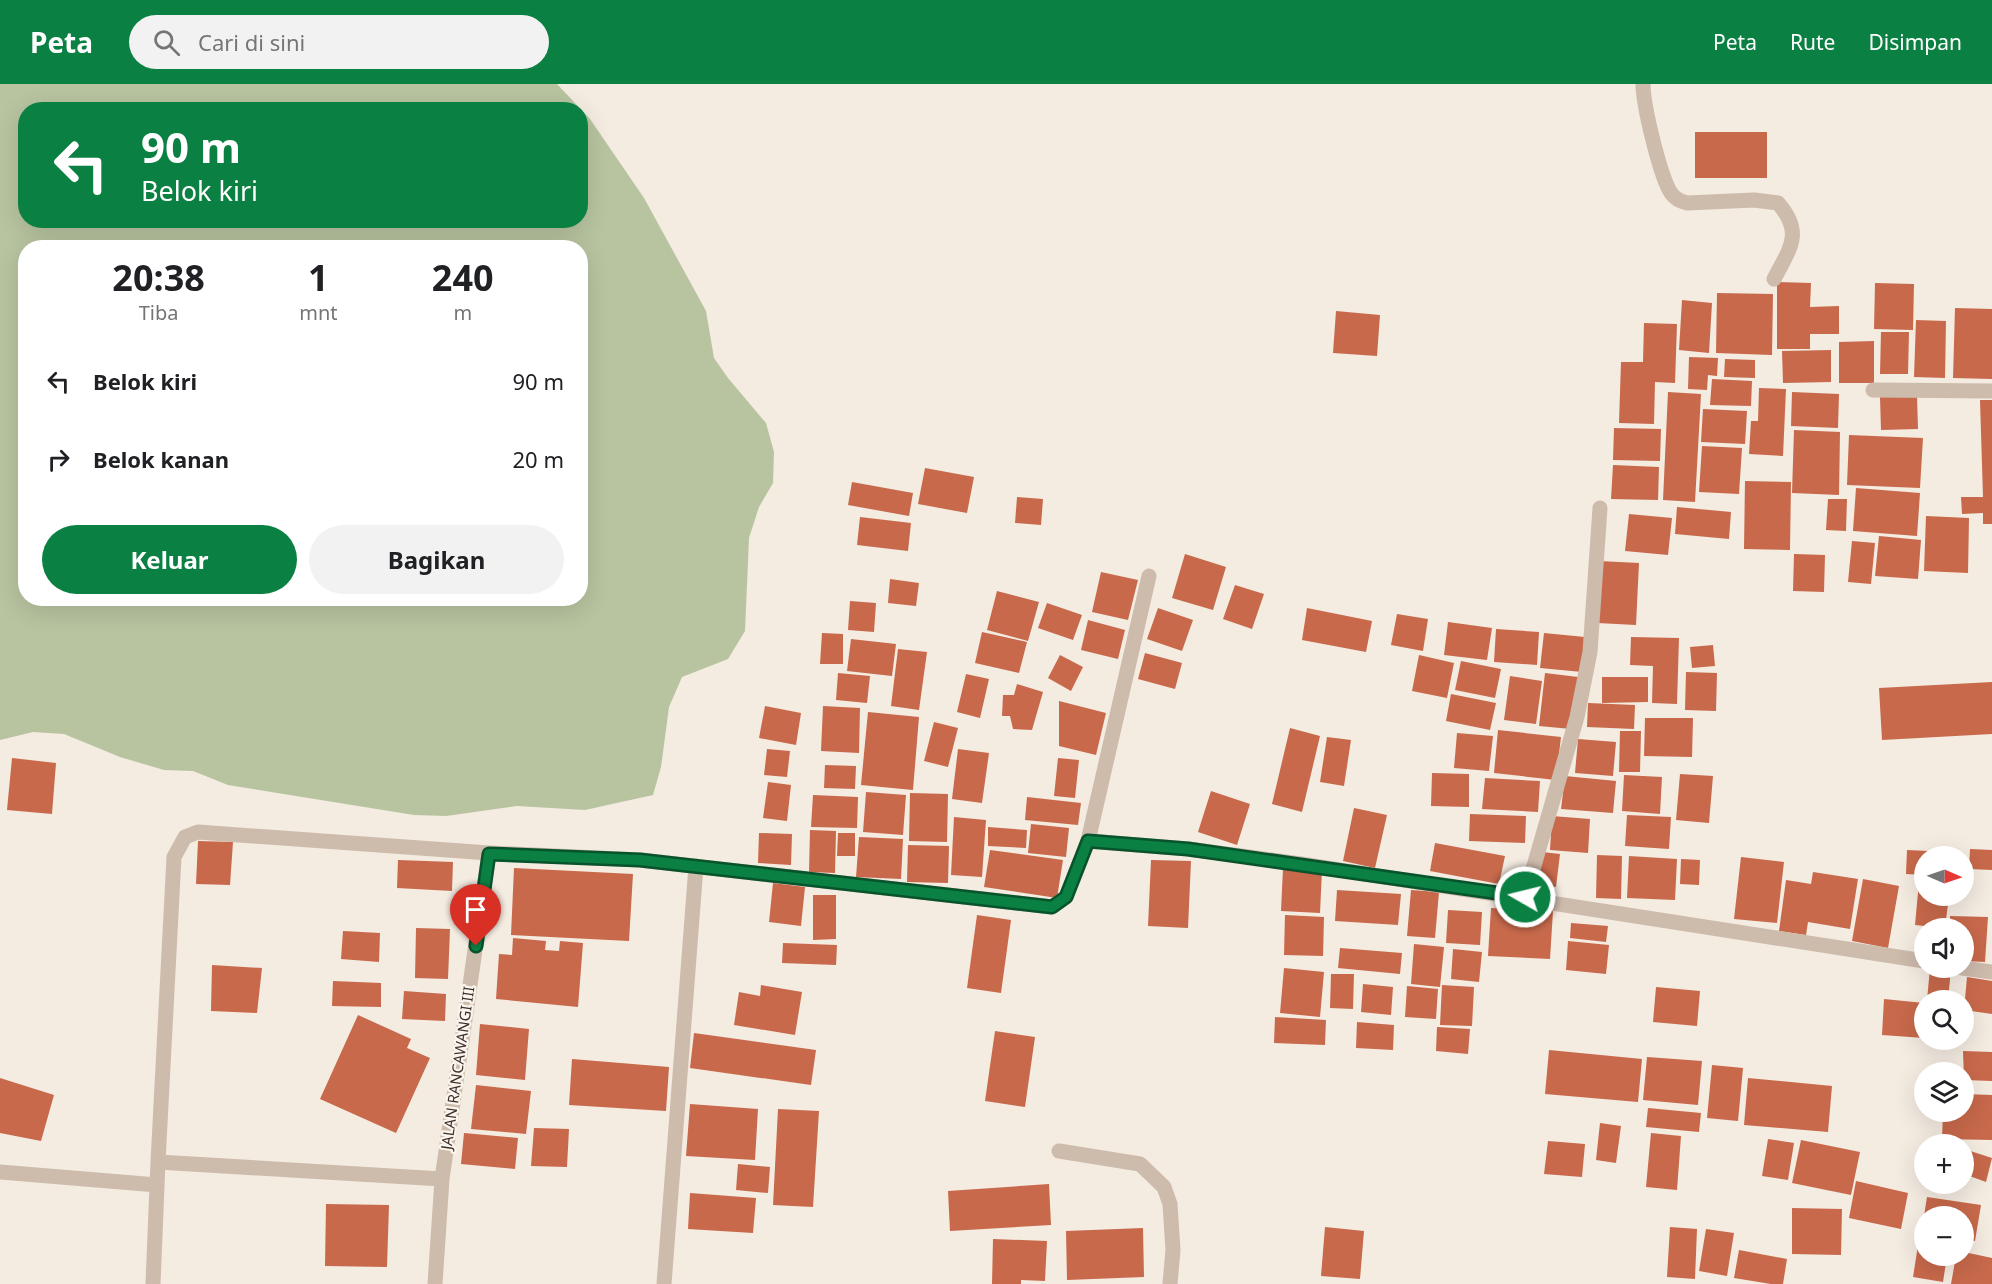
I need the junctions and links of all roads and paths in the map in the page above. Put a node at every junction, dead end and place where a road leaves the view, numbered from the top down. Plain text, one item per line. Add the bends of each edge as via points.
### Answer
1 (1643, 84) edge
2 (1774, 279) dead end
3 (1873, 390) dead end
4 (1992, 391) edge
5 (1600, 508) dead end
6 (1149, 576) dead end
7 (1088, 841) junction
8 (489, 854) junction
9 (696, 866) junction
10 (1525, 897) junction
11 (1914, 959) edge
12 (1974, 970) edge
13 (1992, 972) edge
14 (1059, 1151) dead end
15 (158, 1162) junction
16 (0, 1172) edge
17 (442, 1179) junction
18 (157, 1185) junction
19 (153, 1284) edge
20 (435, 1284) edge
21 (664, 1284) edge
22 (1170, 1284) edge

1 - 2 street via 1661,168 1678,200 1766,201 1778,203 1789,216 1791,246
3 - 4 street
5 - 10 street via 1590,652 1577,717
6 - 7 street
7 - 9 street via 1066,897 1052,907
7 - 10 street via 1188,849
8 - 9 street
8 - 15 street via 198,832 185,837 174,857
8 - 17 street, JALAN RANCAWANGI III
9 - 21 street
10 - 11 street
12 - 13 street
14 - 22 street via 1140,1164 1164,1187 1170,1204 1173,1250
15 - 17 street
15 - 18 street
16 - 18 street
17 - 20 street, JALAN RANCAWANGI III
18 - 19 street

